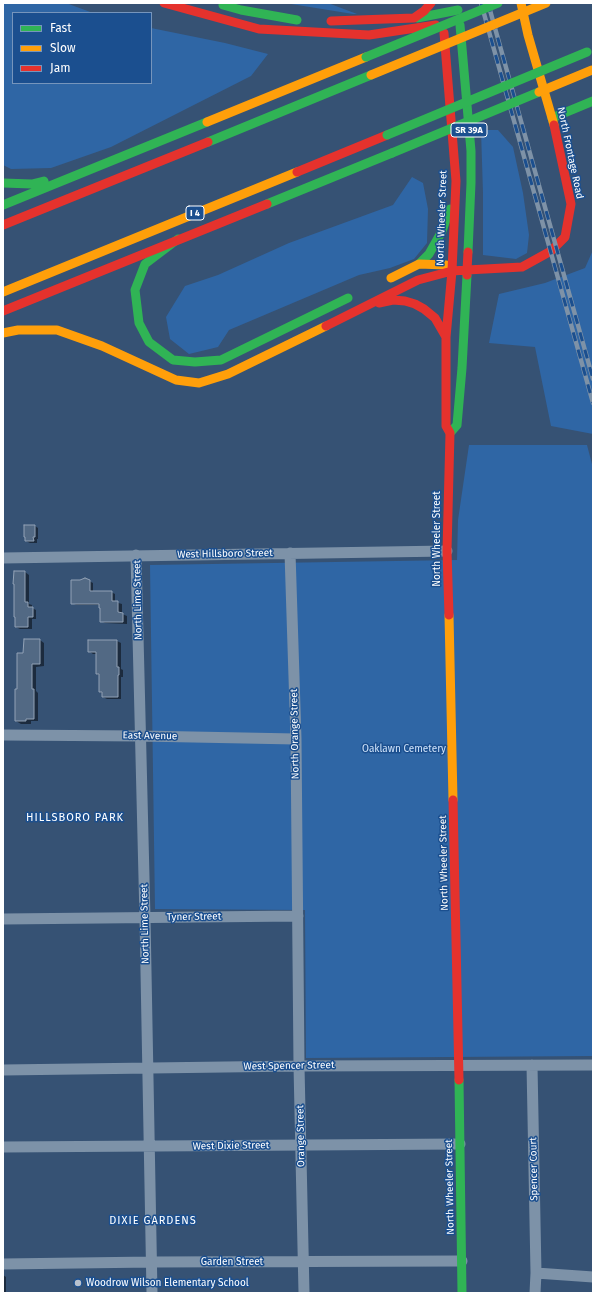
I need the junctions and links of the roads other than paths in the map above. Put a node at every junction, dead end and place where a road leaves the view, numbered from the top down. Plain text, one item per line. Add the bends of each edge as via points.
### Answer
1 (164, 3) edge
2 (216, 3) edge
3 (431, 3) edge
4 (440, 3) edge
5 (498, 3) edge
6 (521, 3) edge
7 (546, 3) edge
8 (457, 6) edge
9 (442, 14) junction
10 (414, 18) junction
11 (320, 21) dead end
12 (460, 21) junction
13 (304, 22) dead end
14 (443, 24) junction
15 (590, 51) edge
16 (592, 70) edge
17 (593, 101) edge
18 (552, 118) junction
19 (116, 159) junction
20 (3, 183) edge
21 (456, 190) junction
22 (3, 205) edge
23 (3, 225) edge
24 (178, 239) junction
25 (419, 264) junction
26 (467, 270) junction
27 (452, 271) junction
28 (383, 281) dead end
29 (3, 292) edge
30 (355, 295) dead end
31 (361, 307) junction
32 (3, 311) edge
33 (3, 333) edge
34 (446, 337) junction
35 (450, 433) junction
36 (447, 551) junction
37 (290, 553) junction
38 (136, 555) junction
39 (3, 558) edge
40 (3, 734) edge
41 (141, 736) junction
42 (296, 739) junction
43 (298, 916) junction
44 (145, 918) junction
45 (3, 919) edge
46 (532, 1065) junction
47 (593, 1065) edge
48 (299, 1066) junction
49 (459, 1066) junction
50 (148, 1068) junction
51 (3, 1070) edge
52 (460, 1144) junction
53 (301, 1145) junction
54 (150, 1146) junction
55 (3, 1147) edge
56 (462, 1261) junction
57 (152, 1262) junction
58 (304, 1262) junction
59 (3, 1264) edge
60 (536, 1273) junction
61 (593, 1277) edge
62 (152, 1293) edge
63 (304, 1293) edge
64 (462, 1293) edge
65 (535, 1293) edge

1 - 14 main road via 259,29 369,34
2 - 13 main road
3 - 10 main road
4 - 9 main road, SR 39A
5 - 19 main road, bridge
6 - 18 main road, North Frontage Road
7 - 23 main road, bridge
8 - 9 main road
8 - 12 main road, SR 39A
9 - 10 main road
9 - 14 main road, SR 39A
10 - 11 main road
12 - 14 main road
12 - 26 main road, North Wheeler Street / SR 39A via 471,170
14 - 21 main road, North Wheeler Street / SR 39A
15 - 29 main road, I 4, bridge
16 - 24 main road, bridge
17 - 18 main road
18 - 26 main road, North Frontage Road via 571,204 565,237 551,251 522,267
19 - 20 main road via 32,184
19 - 22 main road
21 - 25 main road via 442,231 430,254
21 - 27 main road, North Wheeler Street / SR 39A
24 - 30 main road via 145,264 135,290 139,323 149,342 173,360 221,360
24 - 32 main road
25 - 27 main road via 446,265
25 - 28 main road
26 - 27 main road, North Frontage Road
26 - 35 main road, North Wheeler Street / SR 39A via 457,425
27 - 31 main road via 418,280
27 - 34 main road, North Wheeler Street / SR 39A
31 - 33 main road via 228,374 199,383 176,380 102,346 57,330 18,330
31 - 34 main road via 393,300 414,304 434,318
34 - 35 main road, North Wheeler Street / SR 39A via 446,426
35 - 36 main road, North Wheeler Street / SR 39A
36 - 37 street, West Hillsboro Street
36 - 49 main road, North Wheeler Street
37 - 38 street, West Hillsboro Street
37 - 42 street, North Orange Street
38 - 39 street, West Hillsboro Street
38 - 41 street, North Lime Street
40 - 41 street, East Avenue
41 - 42 street, East Avenue
41 - 44 street, North Lime Street
42 - 43 street, North Orange Street
43 - 44 street, Tyner Street
43 - 48 street, Orange Street
44 - 45 street, Tyner Street
44 - 50 street, North Lime Street
46 - 47 street, West Spencer Street
46 - 49 street, West Spencer Street
46 - 60 street, Spencer Court
48 - 49 street, West Spencer Street
48 - 50 street, West Spencer Street
48 - 53 street, Orange Street
49 - 52 main road, North Wheeler Street
50 - 51 street, West Spencer Street
50 - 54 street, North Lime Street
52 - 53 street, West Dixie Street
52 - 56 main road, North Wheeler Street
53 - 54 street, West Dixie Street
53 - 58 street, Orange Street
54 - 55 street, West Dixie Street
54 - 57 street, North Lime Street
56 - 58 street, Garden Street
56 - 64 main road, North Wheeler Street
57 - 58 street, Garden Street
57 - 59 street, Garden Street
57 - 62 street, North Lime Street
58 - 63 street, Orange Street
60 - 61 street
60 - 65 street, Spencer Court

